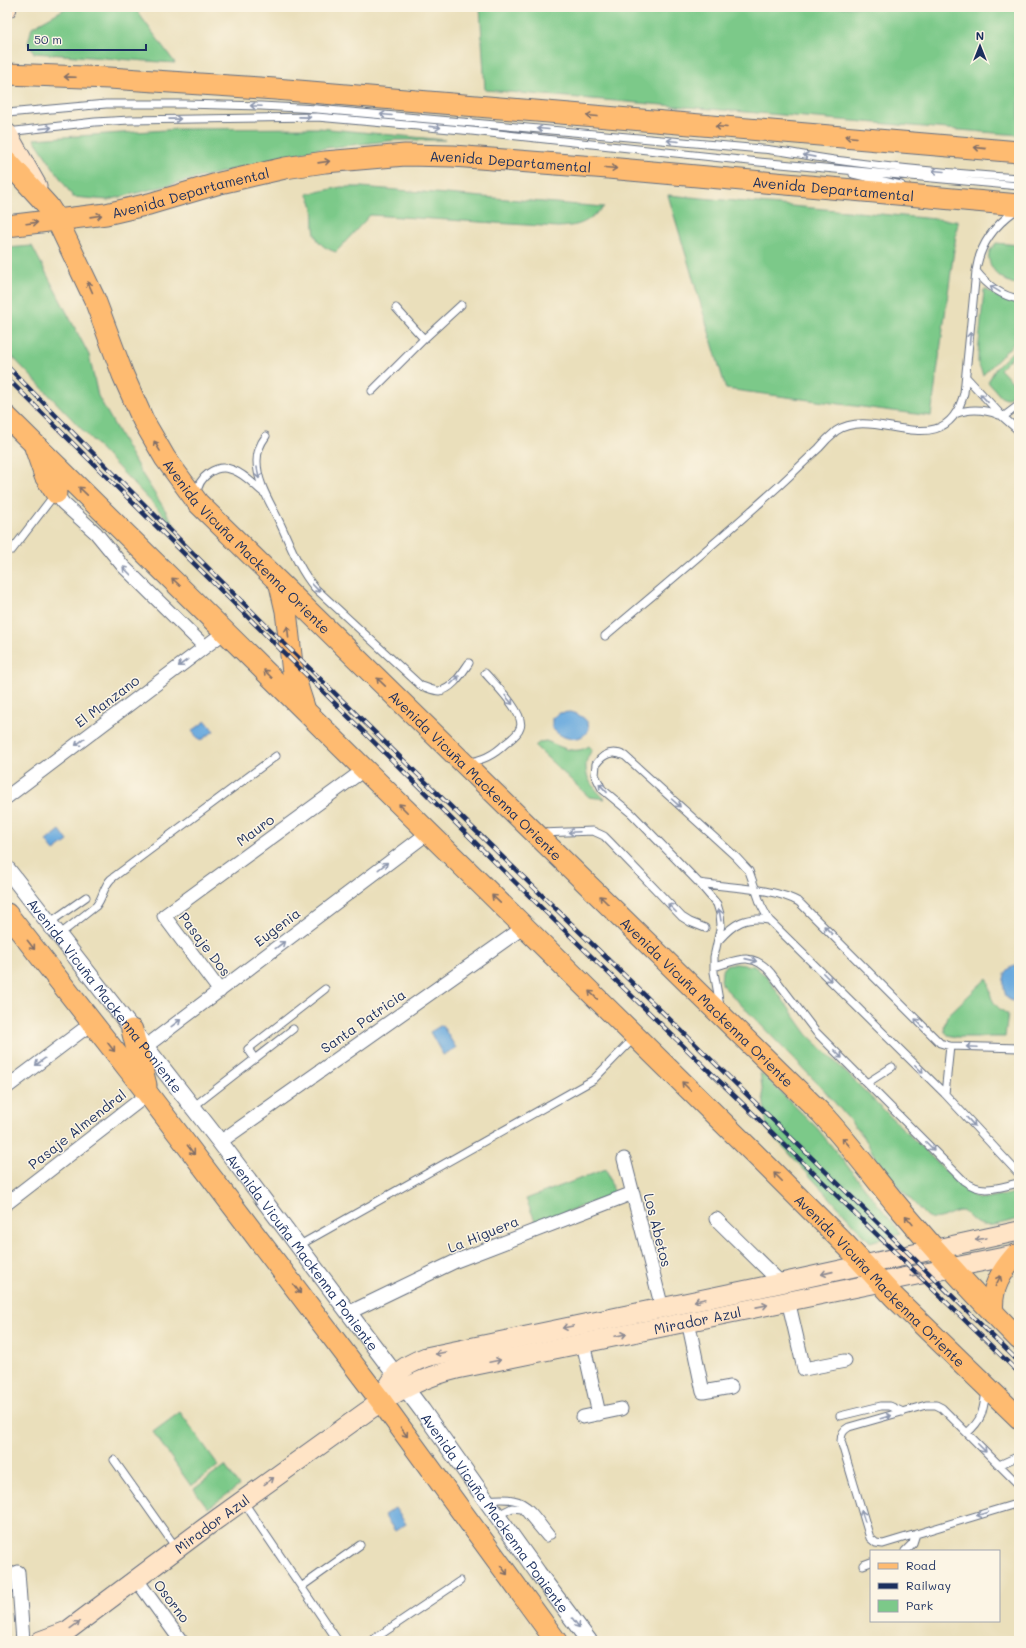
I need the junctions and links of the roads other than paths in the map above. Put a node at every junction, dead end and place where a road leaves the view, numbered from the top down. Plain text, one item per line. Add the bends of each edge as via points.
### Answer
1 (7, 74) edge
2 (7, 113) edge
3 (7, 133) edge
4 (1019, 152) edge
5 (7, 161) edge
6 (823, 168) junction
7 (1019, 178) edge
8 (1017, 186) edge
9 (976, 201) junction
10 (1019, 206) edge
11 (53, 213) junction
12 (7, 226) edge
13 (976, 271) junction
14 (1019, 299) edge
15 (461, 305) dead end
16 (396, 308) dead end
17 (424, 339) junction
18 (966, 377) junction
19 (372, 391) dead end
20 (1019, 405) edge
21 (955, 415) junction
22 (7, 417) edge
23 (1003, 417) junction
24 (1019, 431) edge
25 (266, 436) dead end
26 (34, 444) junction
27 (56, 493) junction
28 (266, 495) junction
29 (198, 503) junction
30 (12, 550) dead end
31 (280, 584) junction
32 (226, 631) junction
33 (605, 636) dead end
34 (204, 648) junction
35 (469, 663) dead end
36 (485, 672) dead end
37 (306, 711) junction
38 (276, 756) dead end
39 (463, 762) junction
40 (365, 769) junction
41 (7, 797) edge
42 (428, 833) junction
43 (537, 834) junction
44 (7, 869) edge
45 (698, 883) junction
46 (756, 890) junction
47 (86, 897) dead end
48 (7, 914) edge
49 (164, 916) joint
50 (769, 920) junction
51 (524, 927) junction
52 (705, 928) dead end
53 (54, 929) junction
54 (719, 941) junction
55 (714, 967) junction
56 (325, 989) dead end
57 (220, 991) junction
58 (721, 1016) junction
59 (92, 1023) junction
60 (293, 1029) dead end
61 (132, 1030) junction
62 (635, 1036) junction
63 (950, 1046) junction
64 (145, 1047) junction
65 (1019, 1048) edge
66 (255, 1059) junction
67 (892, 1067) dead end
68 (867, 1083) junction
69 (7, 1087) edge
70 (148, 1094) junction
71 (945, 1094) junction
72 (192, 1107) junction
73 (220, 1142) junction
74 (624, 1159) dead end
75 (1019, 1174) edge
76 (1019, 1183) edge
77 (633, 1193) junction
78 (7, 1203) edge
79 (716, 1219) dead end
80 (1019, 1231) edge
81 (298, 1246) junction
82 (935, 1249) junction
83 (1018, 1254) edge
84 (865, 1265) junction
85 (952, 1267) junction
86 (880, 1282) junction
87 (785, 1292) junction
88 (662, 1308) junction
89 (348, 1313) junction
90 (993, 1313) junction
91 (688, 1321) junction
92 (1019, 1339) edge
93 (583, 1343) junction
94 (845, 1361) dead end
95 (400, 1381) junction
96 (731, 1387) dead end
97 (987, 1387) junction
98 (381, 1401) junction
99 (621, 1409) dead end
100 (902, 1412) junction
101 (599, 1414) junction
102 (840, 1416) dead end
103 (584, 1417) dead end
104 (1019, 1418) edge
105 (967, 1433) junction
106 (1019, 1456) edge
107 (114, 1460) dead end
108 (999, 1465) junction
109 (1019, 1485) edge
110 (485, 1500) junction
111 (243, 1501) junction
112 (1019, 1503) edge
113 (496, 1516) junction
114 (916, 1534) junction
115 (360, 1545) dead end
116 (177, 1549) junction
117 (906, 1550) edge
118 (870, 1562) edge
119 (863, 1565) dead end
120 (18, 1572) dead end
121 (136, 1580) junction
122 (460, 1581) dead end
123 (301, 1587) junction
124 (23, 1641) edge
125 (43, 1641) edge
126 (181, 1641) edge
127 (338, 1641) edge
128 (371, 1641) edge
129 (556, 1641) edge
130 (589, 1641) edge

4 -> 1 main road via 275,89
7 -> 2 lane via 885,166 761,149 317,109 221,104 106,104
3 -> 6 lane via 130,120 317,117
3 - 11 main road
5 - 11 main road, Avenida Vicuña Mackenna Oriente
6 - 8 lane
6 - 9 lane
9 - 10 main road, Avenida Departamental
11 -> 9 main road, Avenida Departamental via 106,214 285,168 405,155 453,156 592,167
10 - 13 lane via 998,224 987,239 979,255
12 -> 11 main road, Avenida Departamental
29 -> 11 main road, Avenida Vicuña Mackenna Oriente via 165,458 143,420 95,300
14 -> 13 lane via 1009,297 990,286
18 -> 13 lane
15 - 17 lane
16 - 17 lane
17 - 19 lane
18 - 21 lane via 962,399
23 -> 18 lane
20 - 23 lane
21 - 23 lane via 966,410 982,410
21 - 33 lane via 944,424 929,430 916,431 858,424 836,432 782,484
22 - 26 main road, Avenida Vicuña Mackenna Oriente
23 - 24 lane
25 -> 28 lane via 259,448 257,461 258,477
26 - 27 main road via 45,476
32 -> 26 main road, Avenida Vicuña Mackenna Oriente
27 - 30 lane
34 -> 27 street
28 - 29 lane via 235,470 223,468 203,478 198,488
28 -> 35 lane via 305,576 421,686 442,690 454,682
29 - 31 main road, Avenida Vicuña Mackenna Oriente
37 -> 31 main road via 293,673 286,611
39 -> 31 main road, Avenida Vicuña Mackenna Oriente
32 - 34 street, El Manzano
37 -> 32 main road, Avenida Vicuña Mackenna Oriente
34 -> 41 street, El Manzano
36 -> 39 lane via 514,706 521,724 518,732 495,754 484,759
37 - 40 main road, Avenida Vicuña Mackenna Oriente
38 - 53 lane via 110,879 96,906
39 - 43 main road, Avenida Vicuña Mackenna Oriente
42 -> 40 main road, Avenida Vicuña Mackenna Oriente
40 - 49 street, Mauro
51 -> 42 main road, Avenida Vicuña Mackenna Oriente
57 -> 42 street, Eugenia
52 -> 43 lane via 690,922 675,911 599,833 585,831
58 -> 43 main road, Avenida Vicuña Mackenna Oriente
44 - 53 street, Avenida Vicuña Mackenna Poniente
45 - 46 lane
45 -> 46 lane via 632,814 598,784 596,764 603,756 616,753 625,756 750,871
54 -> 45 lane via 721,926 717,904
46 - 50 lane
63 -> 46 lane via 940,1043 932,1036 799,902 784,895
47 - 53 lane
48 -> 59 main road, Avenida Vicuña Mackenna Poniente
49 - 57 street, Pasaje Dos
50 - 54 lane via 757,918 744,921 728,930
50 -> 71 lane
62 -> 51 main road, Avenida Vicuña Mackenna Oriente
51 - 73 street, Santa Patricia
53 - 61 street, Avenida Vicuña Mackenna Poniente
54 - 55 lane
55 - 58 lane
55 -> 68 lane via 742,958 763,964 816,1032
56 - 66 lane via 248,1049
64 -> 57 street, Eugenia
82 -> 58 main road, Avenida Vicuña Mackenna Oriente via 821,1113
59 -> 69 street
59 -> 70 main road, Avenida Vicuña Mackenna Poniente
60 - 66 lane
61 - 64 street, Avenida Vicuña Mackenna Poniente
61 - 70 main road
62 - 81 lane via 593,1080
84 -> 62 main road, Avenida Vicuña Mackenna Oriente
65 -> 63 lane
63 - 71 lane
64 - 72 street, Avenida Vicuña Mackenna Poniente
66 - 72 lane
67 - 68 lane
68 -> 76 lane via 970,1186 987,1189
70 - 78 street, Pasaje Almendral
70 -> 98 main road, Avenida Vicuña Mackenna Poniente
71 -> 75 lane
72 - 73 street, Avenida Vicuña Mackenna Poniente
73 - 81 street, Avenida Vicuña Mackenna Poniente
74 - 77 street, Los Abetos
77 - 88 street, Los Abetos
77 - 89 street, La Higuera via 456,1261
79 - 87 street
80 -> 82 main road, Mirador Azul
81 - 89 street, Avenida Vicuña Mackenna Poniente
82 - 84 main road, Mirador Azul
82 - 85 main road, Avenida Vicuña Mackenna Oriente
83 - 85 main road, Mirador Azul
90 -> 83 main road via 995,1287 1003,1271
84 - 86 main road, Avenida Vicuña Mackenna Oriente
84 -> 87 main road, Mirador Azul
86 -> 85 main road, Mirador Azul
85 - 90 main road, Avenida Vicuña Mackenna Oriente
86 - 87 main road, Mirador Azul
86 - 97 main road, Avenida Vicuña Mackenna Oriente
87 -> 88 main road, Mirador Azul
91 -> 87 main road, Mirador Azul
87 - 94 street via 804,1369
88 -> 95 main road, Mirador Azul via 435,1355 411,1363
89 - 95 street, Avenida Vicuña Mackenna Poniente
90 - 92 main road, Avenida Vicuña Mackenna Oriente
93 -> 91 main road, Mirador Azul
91 - 96 street via 703,1392
95 -> 93 main road, Mirador Azul via 418,1381 442,1372
93 - 101 street
95 - 98 main road, Mirador Azul via 388,1385
95 - 110 street, Avenida Vicuña Mackenna Poniente
97 - 104 main road, Avenida Vicuña Mackenna Oriente
97 - 105 lane via 982,1416
111 -> 98 main road, Mirador Azul
98 -> 129 main road, Avenida Vicuña Mackenna Poniente
99 - 101 street
100 - 102 lane via 890,1406 881,1406
100 - 105 lane via 926,1405 936,1405
114 -> 100 lane via 883,1544 872,1541 841,1441 842,1432 849,1427
101 - 103 street
105 -> 108 lane
106 - 108 lane
107 - 116 lane
108 - 109 lane
110 - 113 street, Avenida Vicuña Mackenna Poniente
110 - 113 lane via 510,1498 523,1503 535,1514 548,1536 522,1509 512,1508
111 - 116 main road, Mirador Azul
111 - 123 lane
112 -> 114 lane
113 -> 130 street, Avenida Vicuña Mackenna Poniente
114 - 117 lane via 913,1543
115 - 123 lane
116 - 121 main road, Mirador Azul
118 - 119 lane
120 - 124 street
125 -> 121 main road, Mirador Azul via 67,1631
121 - 126 street, Osorno
122 - 128 lane
123 - 127 lane

